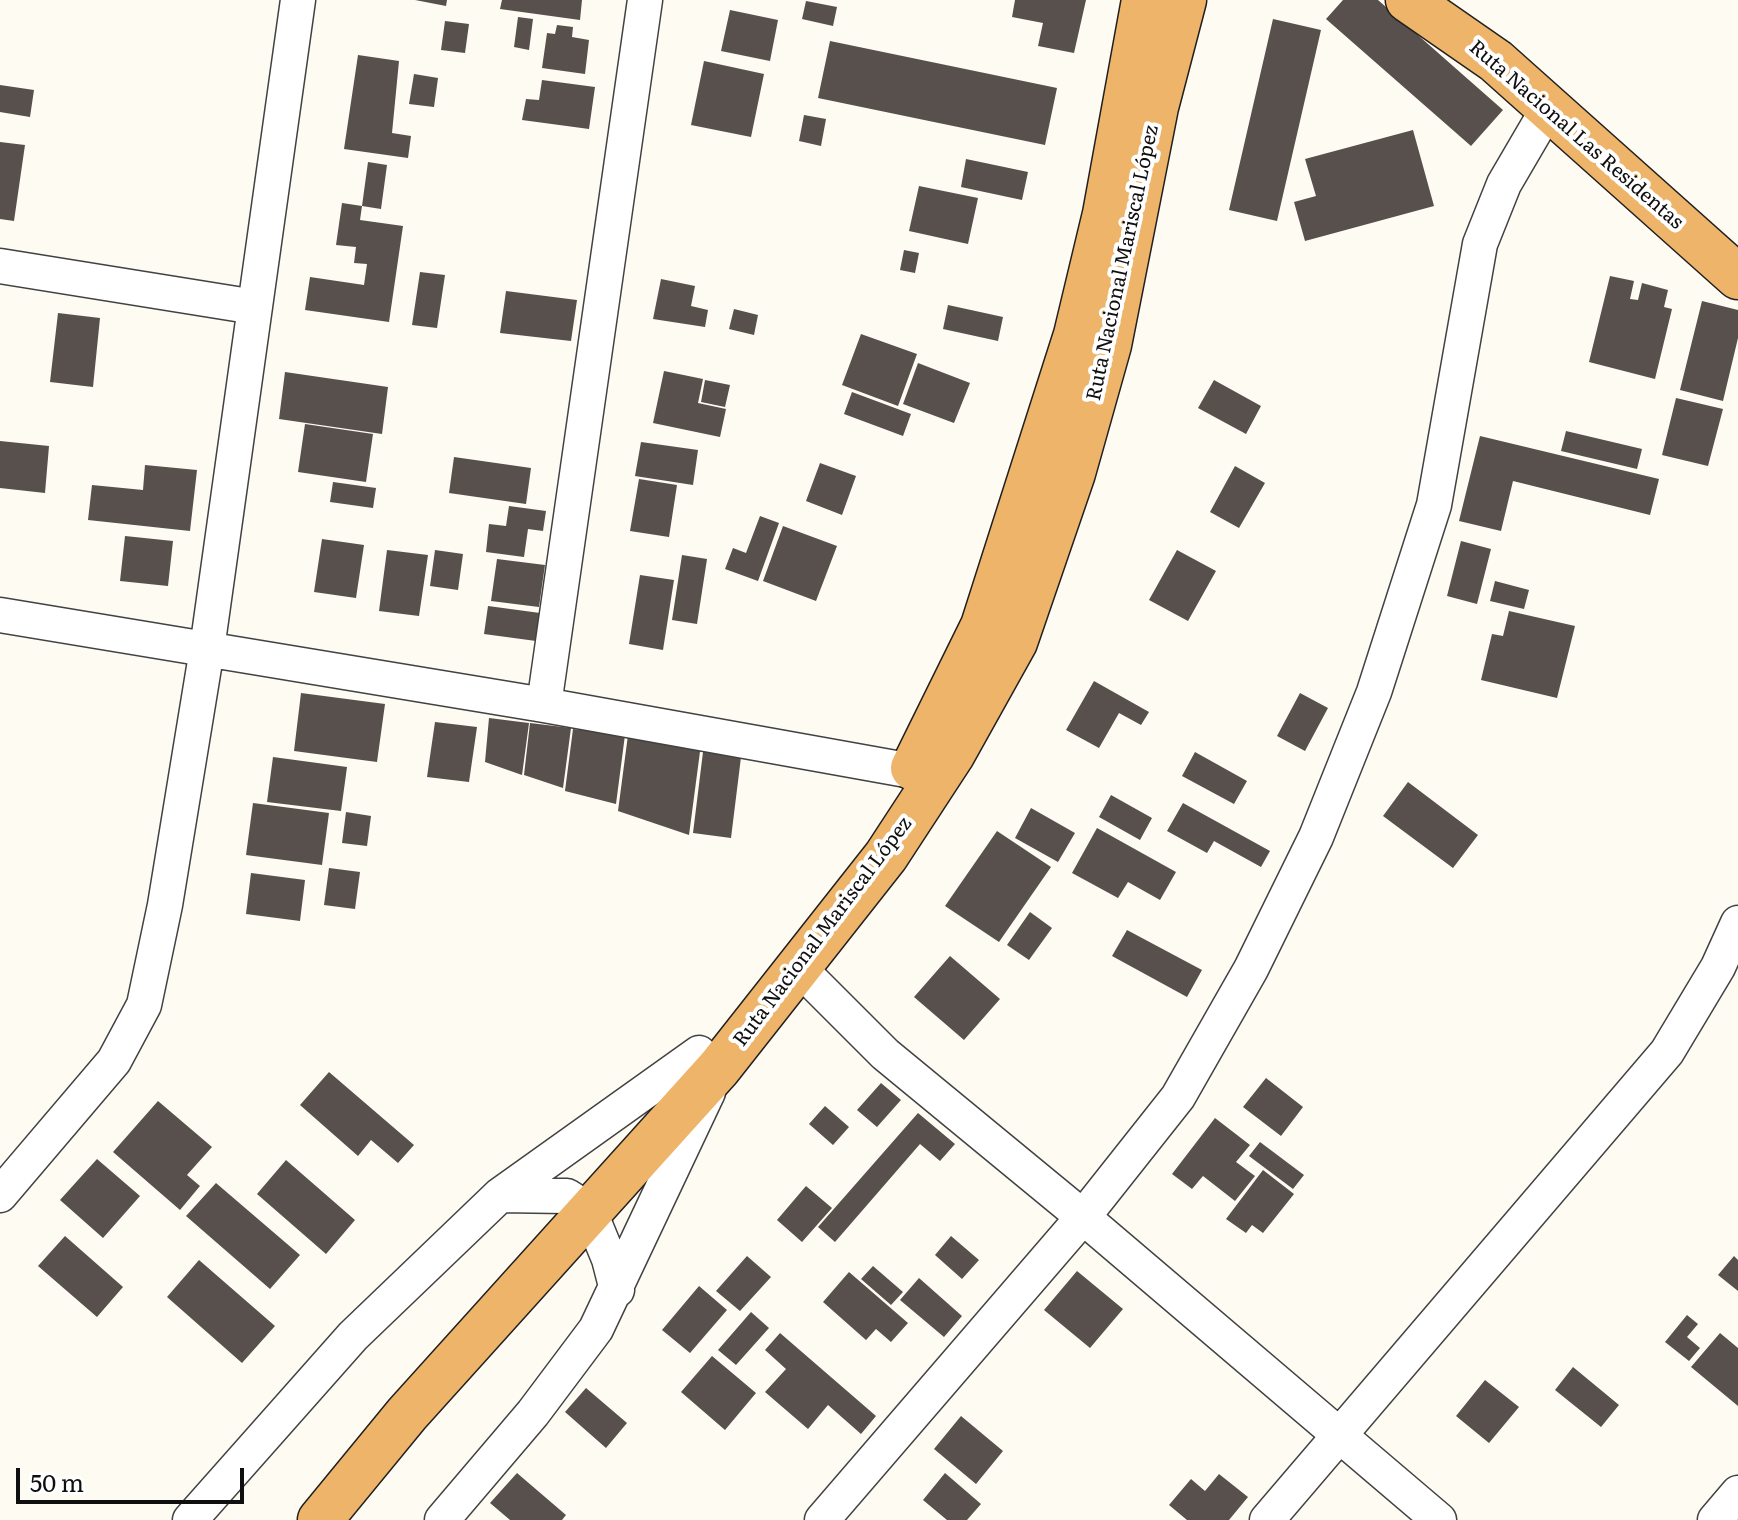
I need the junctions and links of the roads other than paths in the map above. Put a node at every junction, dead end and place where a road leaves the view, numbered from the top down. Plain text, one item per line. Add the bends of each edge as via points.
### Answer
1 (298, 0) edge
2 (645, 0) edge
3 (1144, 0) edge
4 (1184, 0) edge
5 (1214, 0) edge
6 (1408, 0) edge
7 (1436, 0) edge
8 (1496, 61) junction
9 (1156, 107) junction
10 (1549, 107) junction
11 (0, 266) edge
12 (1738, 277) edge
13 (255, 307) junction
14 (0, 615) edge
15 (207, 649) junction
16 (544, 705) junction
17 (912, 771) junction
18 (1738, 923) edge
19 (799, 968) junction
20 (709, 1060) junction
21 (0, 1195) edge
22 (500, 1195) junction
23 (578, 1203) junction
24 (1083, 1217) junction
25 (617, 1290) junction
26 (1339, 1436) junction
27 (1738, 1493) edge
28 (190, 1520) edge
29 (287, 1520) edge
30 (320, 1520) edge
31 (442, 1520) edge
32 (822, 1520) edge
33 (1267, 1520) edge
34 (1439, 1520) edge
35 (1715, 1520) edge

1 - 13 street
2 - 16 street
3 - 17 highway, Ruta Nacional Mariscal López via 1105,214 1071,350 983,626
4 - 9 highway, Ruta Nacional Mariscal López
5 - 9 highway
6 - 8 highway, Ruta Nacional Las Residentas
7 - 8 highway
8 - 10 highway, Ruta Nacional Las Residentas
9 - 19 highway, Ruta Nacional Mariscal López via 1109,345 1073,473 1015,642 952,755 886,856
10 - 12 highway, Ruta Nacional Las Residentas
10 - 24 street via 1504,184 1480,244 1434,505 1374,692 1316,837 1251,969 1178,1097
11 - 13 street
13 - 15 street
14 - 15 street
15 - 16 street
15 - 21 street via 144,1005 114,1061
16 - 17 street
17 - 20 highway, Ruta Nacional Mariscal López via 838,890
18 - 26 street via 1667,1052
19 - 20 highway, Ruta Nacional Mariscal López
19 - 24 street via 885,1054
20 - 22 street
20 - 23 highway, Ruta Nacional Mariscal López
20 - 25 street
22 - 23 street
22 - 28 street via 353,1336
23 - 25 street via 609,1259
23 - 29 highway, Ruta Nacional Mariscal López via 388,1398
23 - 30 highway, Ruta Nacional Mariscal López
24 - 26 street
24 - 32 street
25 - 31 street via 596,1329 533,1413
26 - 33 street
26 - 34 street
27 - 35 street

